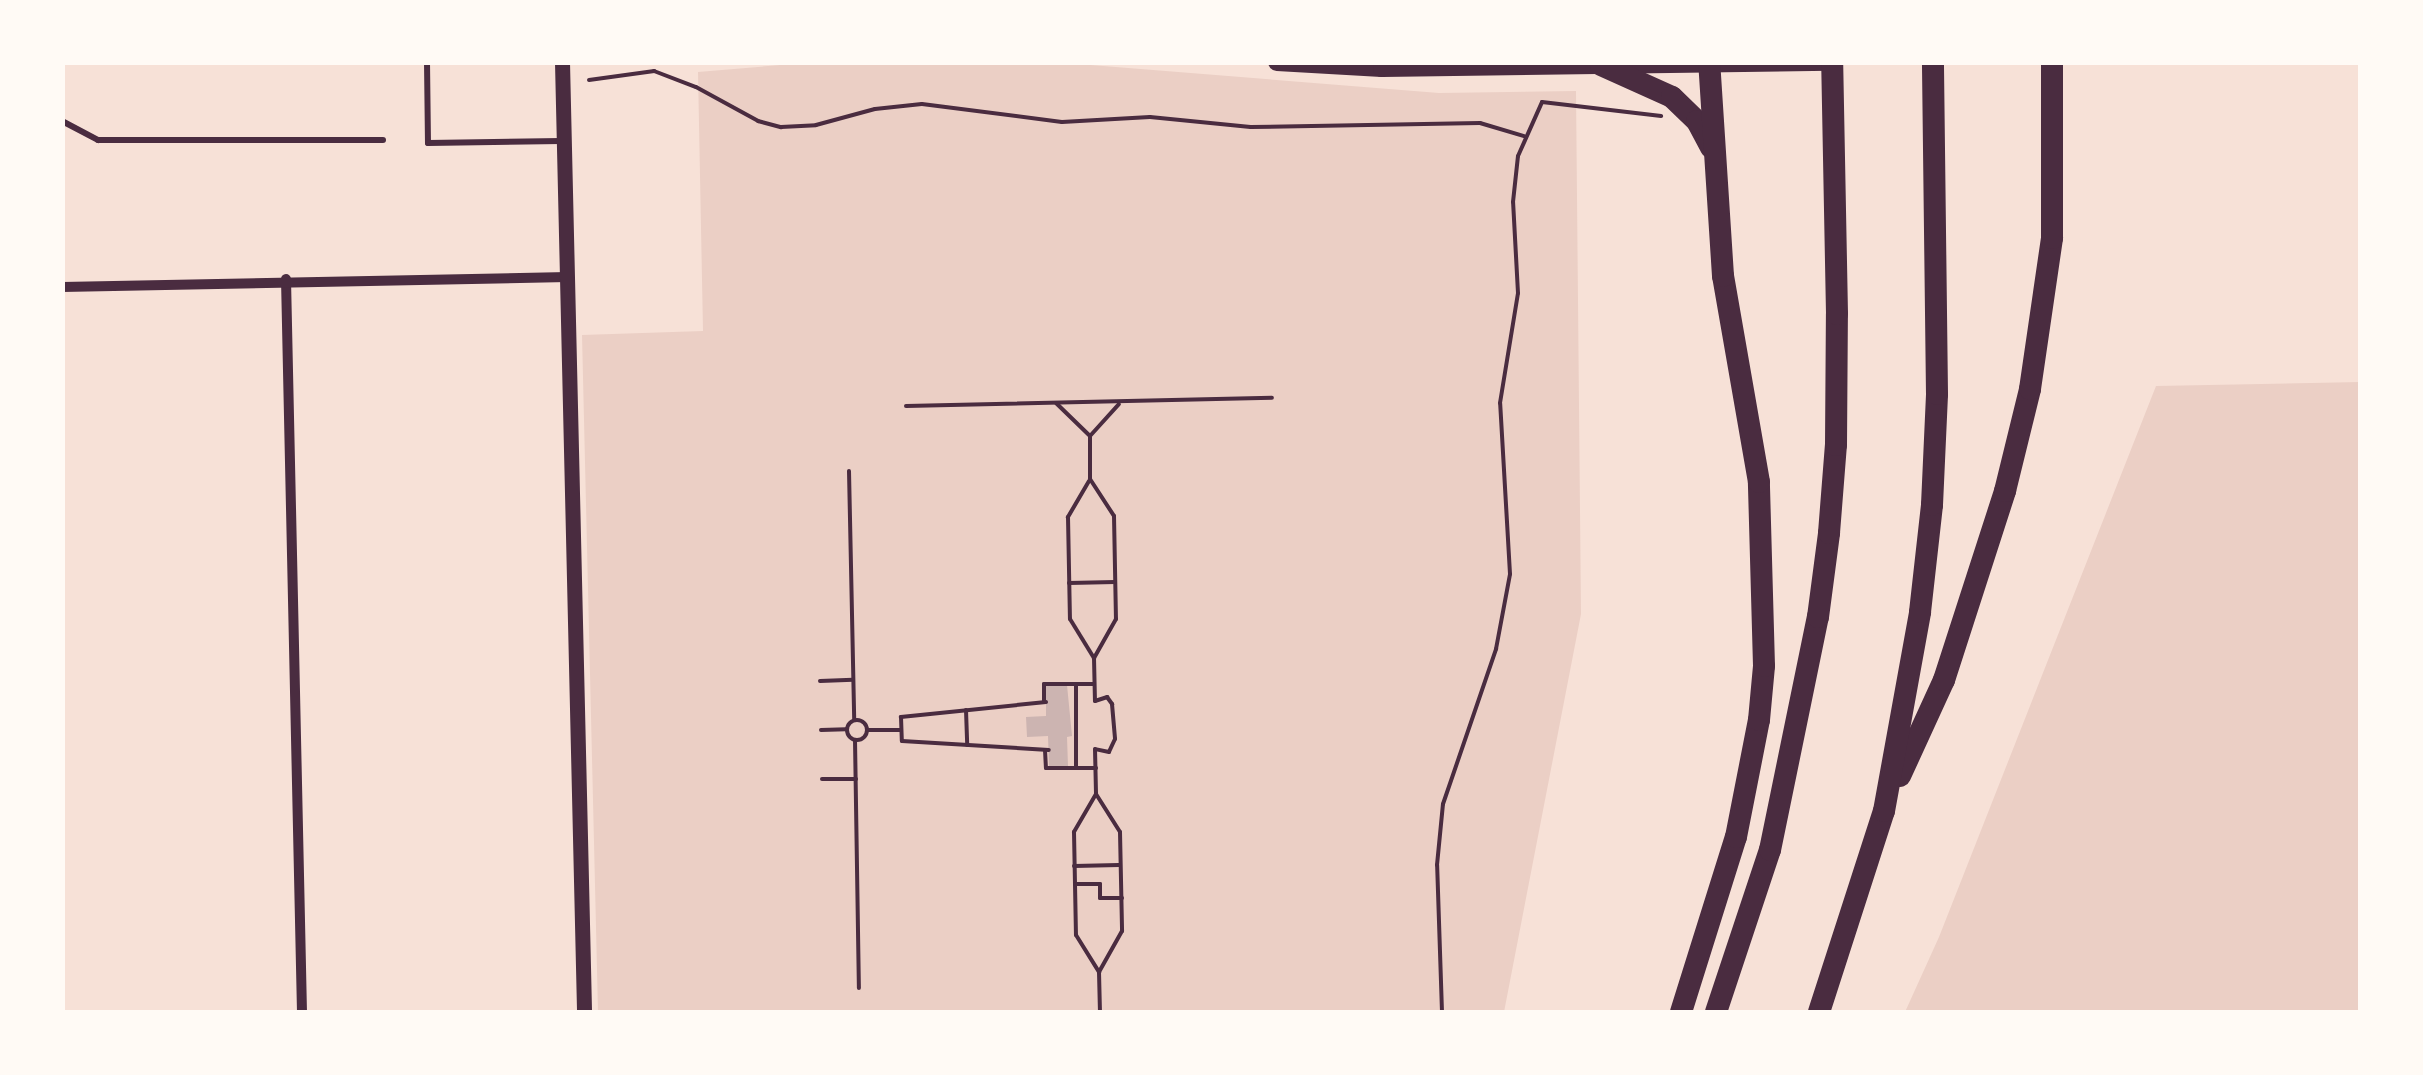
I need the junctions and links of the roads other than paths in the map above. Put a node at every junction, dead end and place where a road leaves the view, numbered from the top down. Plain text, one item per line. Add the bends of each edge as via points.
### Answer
1 (427, 62) edge
2 (562, 62) edge
3 (1278, 62) edge
4 (1831, 62) edge
5 (1934, 62) edge
6 (2052, 62) edge
7 (1709, 63) edge
8 (1774, 63) edge
9 (1601, 65) edge
10 (62, 121) edge
11 (382, 140) dead end
12 (564, 141) junction
13 (1712, 150) junction
14 (568, 276) junction
15 (286, 279) junction
16 (62, 287) edge
17 (1884, 810) junction
18 (302, 1012) edge
19 (584, 1012) edge
20 (1681, 1012) edge
21 (1716, 1012) edge
22 (1818, 1012) edge

1 - 12 lane via 428,143
2 - 12 street
3 - 9 main road via 1382,68
4 - 8 main road
4 - 21 highway via 1836,445 1824,567 1770,850
5 - 17 highway via 1938,306 1932,506
6 - 17 highway via 2052,238 2030,389 2005,492 1944,680
7 - 8 main road
7 - 9 main road
7 - 13 highway
9 - 13 highway via 1672,97
10 - 11 lane via 98,140
12 - 14 street
13 - 20 highway via 1723,276 1759,482 1764,666 1736,837
14 - 15 street
14 - 19 street
15 - 16 street
15 - 18 street
17 - 22 highway

